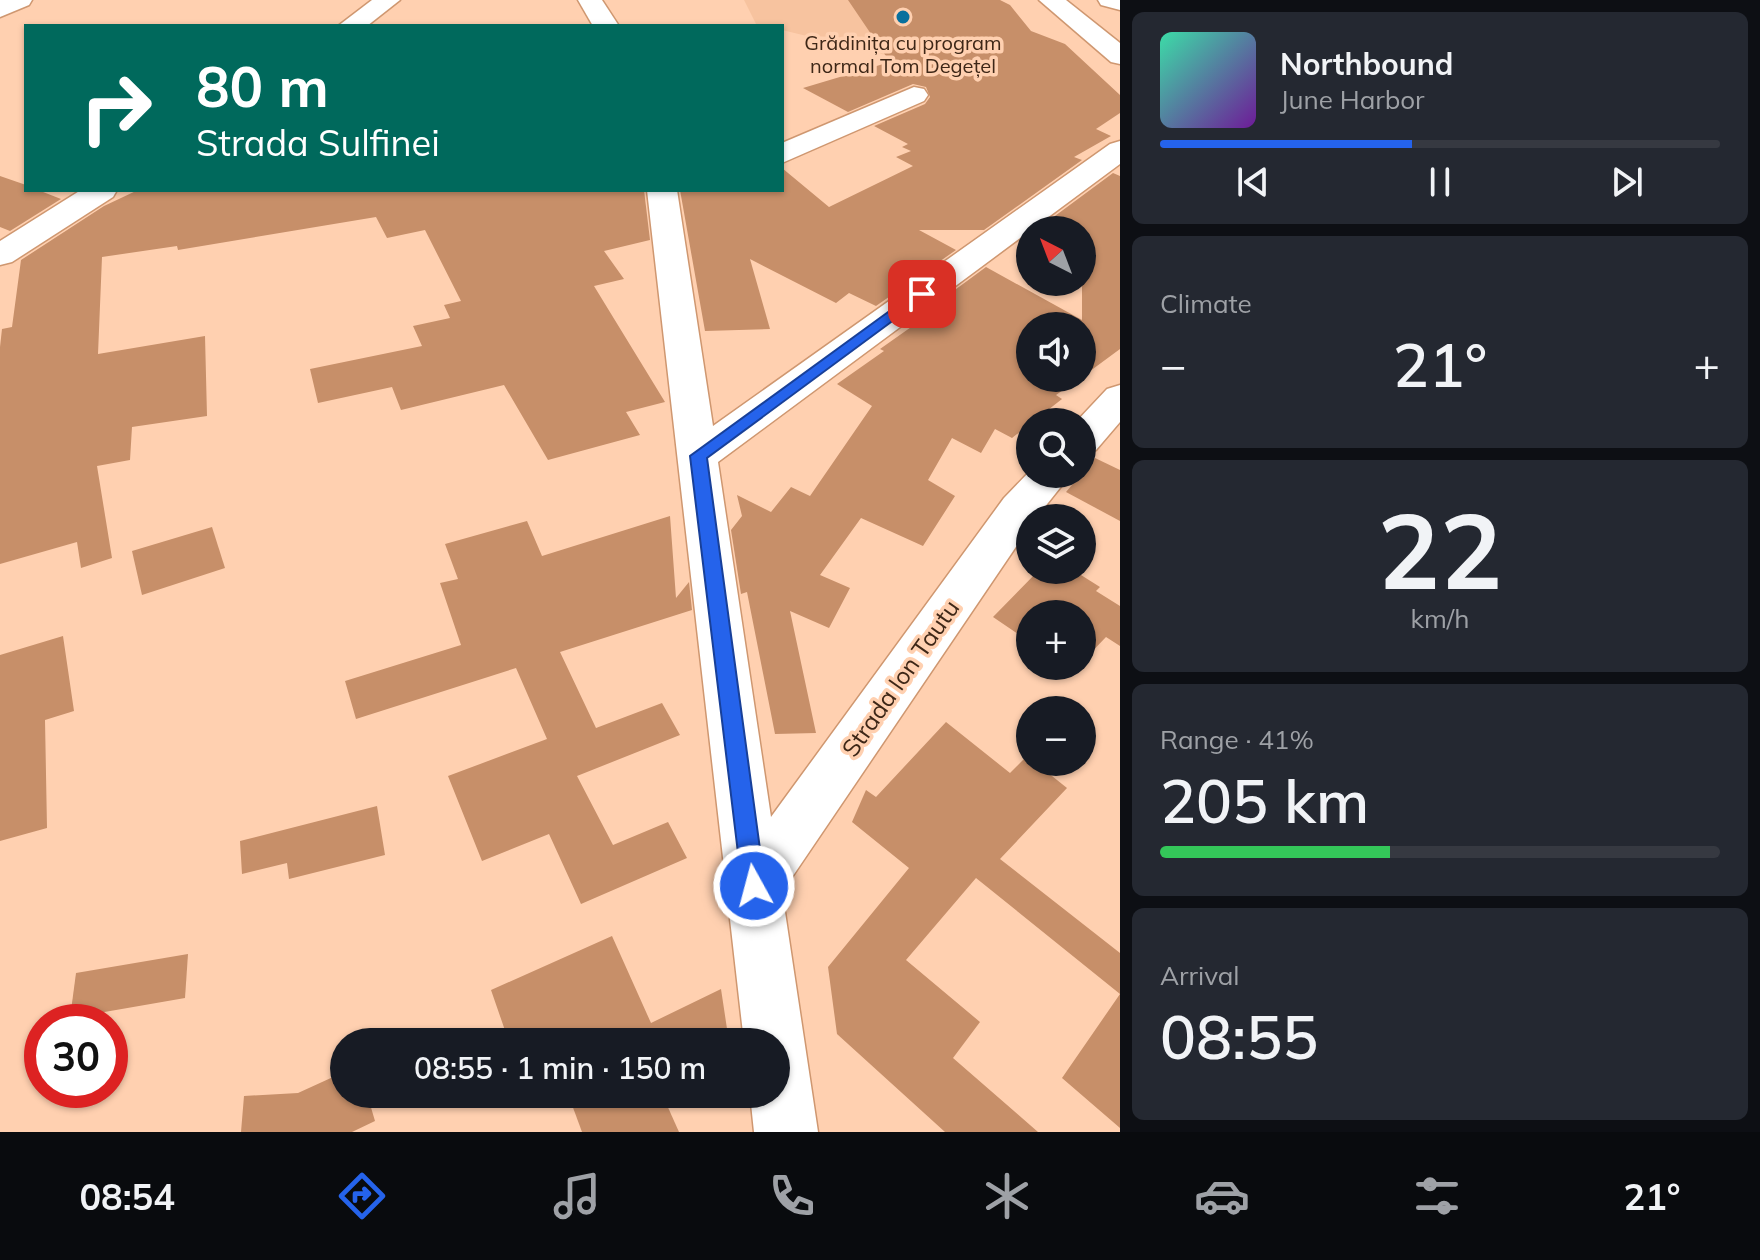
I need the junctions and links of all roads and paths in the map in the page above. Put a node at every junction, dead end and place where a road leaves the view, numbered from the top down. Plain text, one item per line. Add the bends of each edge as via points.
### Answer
1 (20, 0) edge
2 (388, 0) edge
3 (590, 0) edge
4 (1051, 0) edge
5 (1110, 0) edge
6 (1120, 3) edge
7 (0, 10) edge
8 (1120, 18) edge
9 (354, 24) edge
10 (605, 24) edge
11 (1082, 25) junction
12 (1120, 56) edge
13 (914, 95) dead end
14 (1120, 150) edge
15 (784, 153) edge
16 (99, 192) edge
17 (662, 192) edge
18 (0, 255) edge
19 (1120, 398) edge
20 (1096, 425) edge
21 (698, 456) junction
22 (1038, 488) edge
23 (754, 886) junction
24 (772, 1028) edge
25 (783, 1108) edge
26 (786, 1132) edge

1 - 7 street
2 - 9 street
3 - 10 street
4 - 11 street
5 - 6 street
8 - 11 street
11 - 12 street
13 - 15 street
14 - 21 street
16 - 18 street
17 - 21 street
19 - 20 street
21 - 23 street
22 - 23 street, Strada Ion Tautu
23 - 24 street
25 - 26 street

